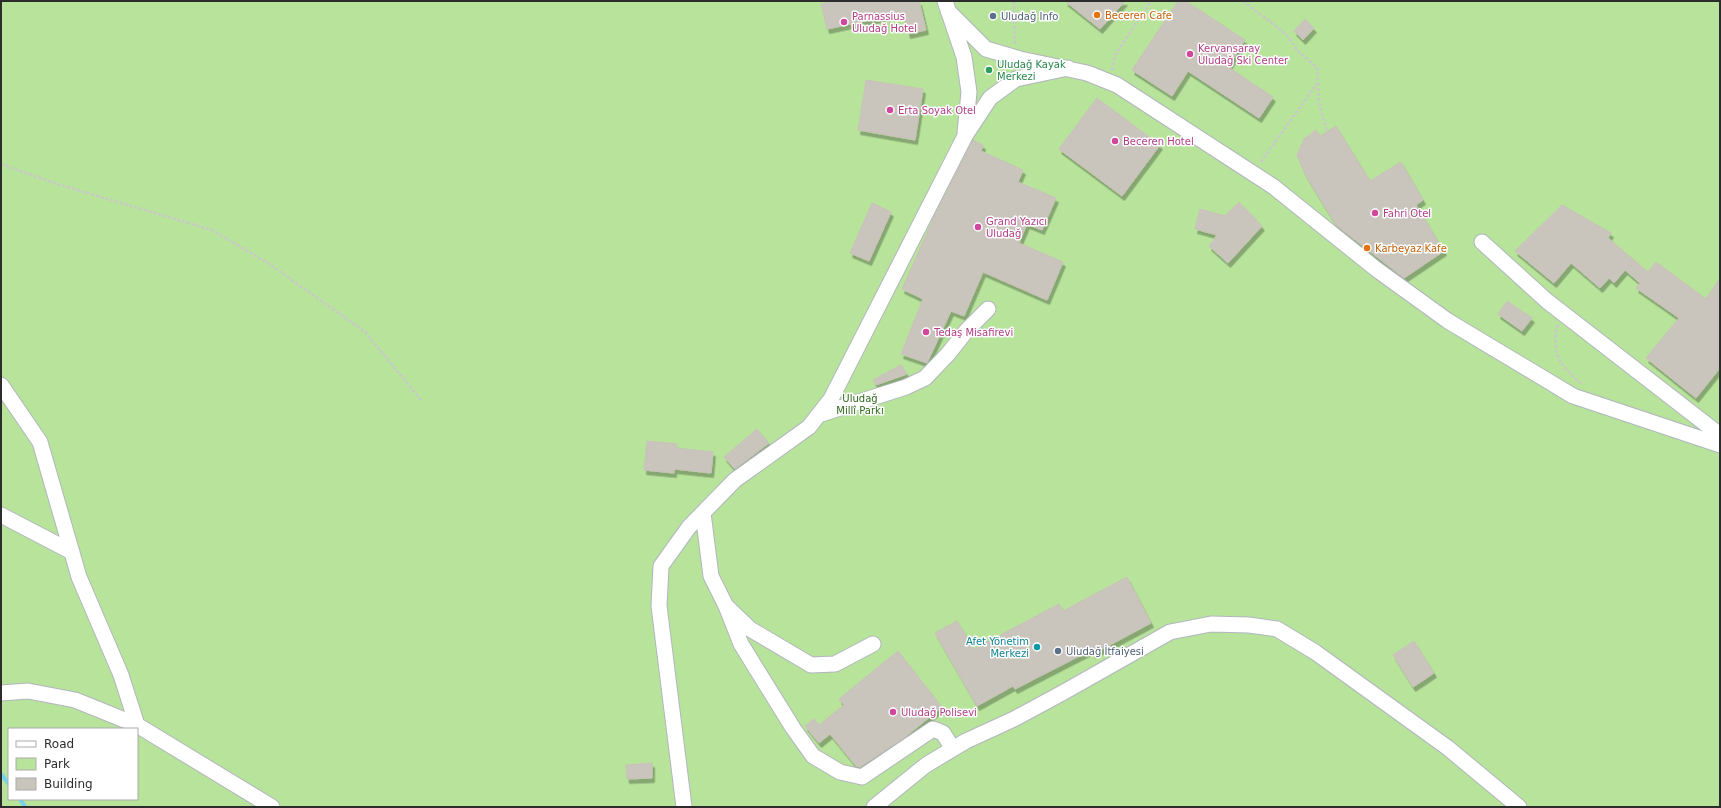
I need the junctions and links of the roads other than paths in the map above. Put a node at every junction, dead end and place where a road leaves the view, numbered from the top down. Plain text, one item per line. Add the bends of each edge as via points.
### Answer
1 (946, 6) edge
2 (1068, 68) junction
3 (965, 136) junction
4 (1482, 242) dead end
5 (988, 309) dead end
6 (1, 385) edge
7 (818, 415) junction
8 (1720, 435) edge
9 (1720, 445) edge
10 (703, 513) junction
11 (1, 515) edge
12 (72, 552) junction
13 (726, 606) junction
14 (873, 644) dead end
15 (1, 693) edge
16 (136, 725) junction
17 (953, 749) junction
18 (272, 807) edge
19 (684, 807) edge
20 (874, 807) edge
21 (1519, 807) edge

1 - 2 street via 986,49
1 - 3 street via 964,57 969,92
2 - 3 street via 1016,79 990,98
2 - 9 street via 1110,82 1254,174 1274,187 1376,269 1448,321 1573,396
3 - 7 street via 832,399
4 - 8 street via 1547,301
5 - 7 street via 966,330 925,378 906,387
6 - 12 street via 40,442
7 - 10 street via 809,426 735,480
10 - 13 street via 711,576
10 - 19 street via 689,527 662,566 658,606
11 - 12 street
12 - 16 street via 79,577 121,675
13 - 14 street via 750,629 811,665 835,664
13 - 17 street via 741,644 813,756 840,772 862,777 933,729 943,733
15 - 16 street via 28,691 75,700
16 - 18 street
17 - 20 street via 926,765
17 - 21 street via 1058,695 1170,632 1211,624 1249,625 1277,629 1315,652 1448,748

